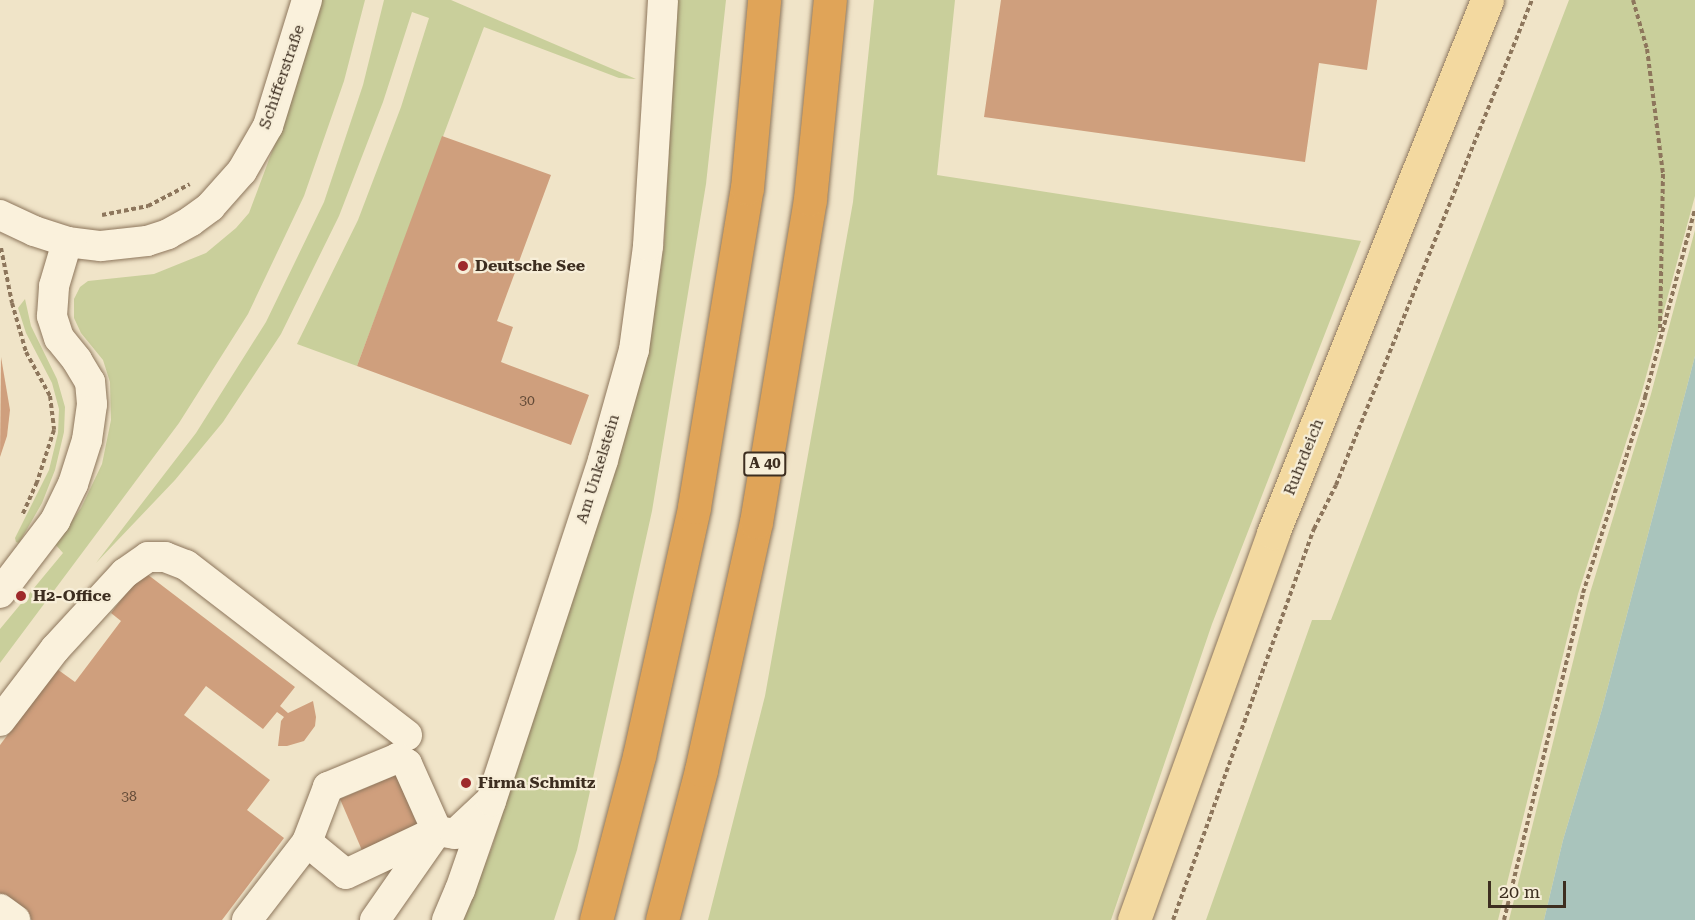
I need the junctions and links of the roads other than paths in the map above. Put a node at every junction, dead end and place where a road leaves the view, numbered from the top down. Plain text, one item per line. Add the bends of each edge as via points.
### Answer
1 (308, 0) edge
2 (663, 0) edge
3 (764, 0) edge
4 (830, 0) edge
5 (1487, 0) edge
6 (0, 215) edge
7 (67, 242) junction
8 (0, 593) edge
9 (0, 721) edge
10 (407, 735) dead end
11 (491, 801) junction
12 (437, 831) junction
13 (307, 842) junction
14 (0, 909) edge
15 (15, 920) edge
16 (247, 920) edge
17 (375, 920) edge
18 (447, 920) edge
19 (596, 920) edge
20 (662, 920) edge
21 (1134, 920) edge

1 - 7 street, Schifferstraße via 268,126 242,171 210,207 176,230 147,241 101,246
2 - 11 street, Am Unkelstein via 648,246 634,350 603,460
3 - 19 highway via 747,188 694,507 639,756
4 - 20 highway, A 40 via 810,199 756,522 701,770
5 - 21 main road, Ruhrdeich via 1274,533
6 - 7 street, Schifferstraße
7 - 8 street via 54,286 52,316 59,338 90,382 92,404 87,440 73,484 55,521
9 - 10 street via 55,648 125,573 148,557 165,557 186,565
11 - 12 street via 454,834
11 - 18 street, Am Unkelstein
12 - 13 street via 346,874
12 - 13 street via 407,764 398,758 328,787
12 - 17 street
13 - 16 street
14 - 15 street

